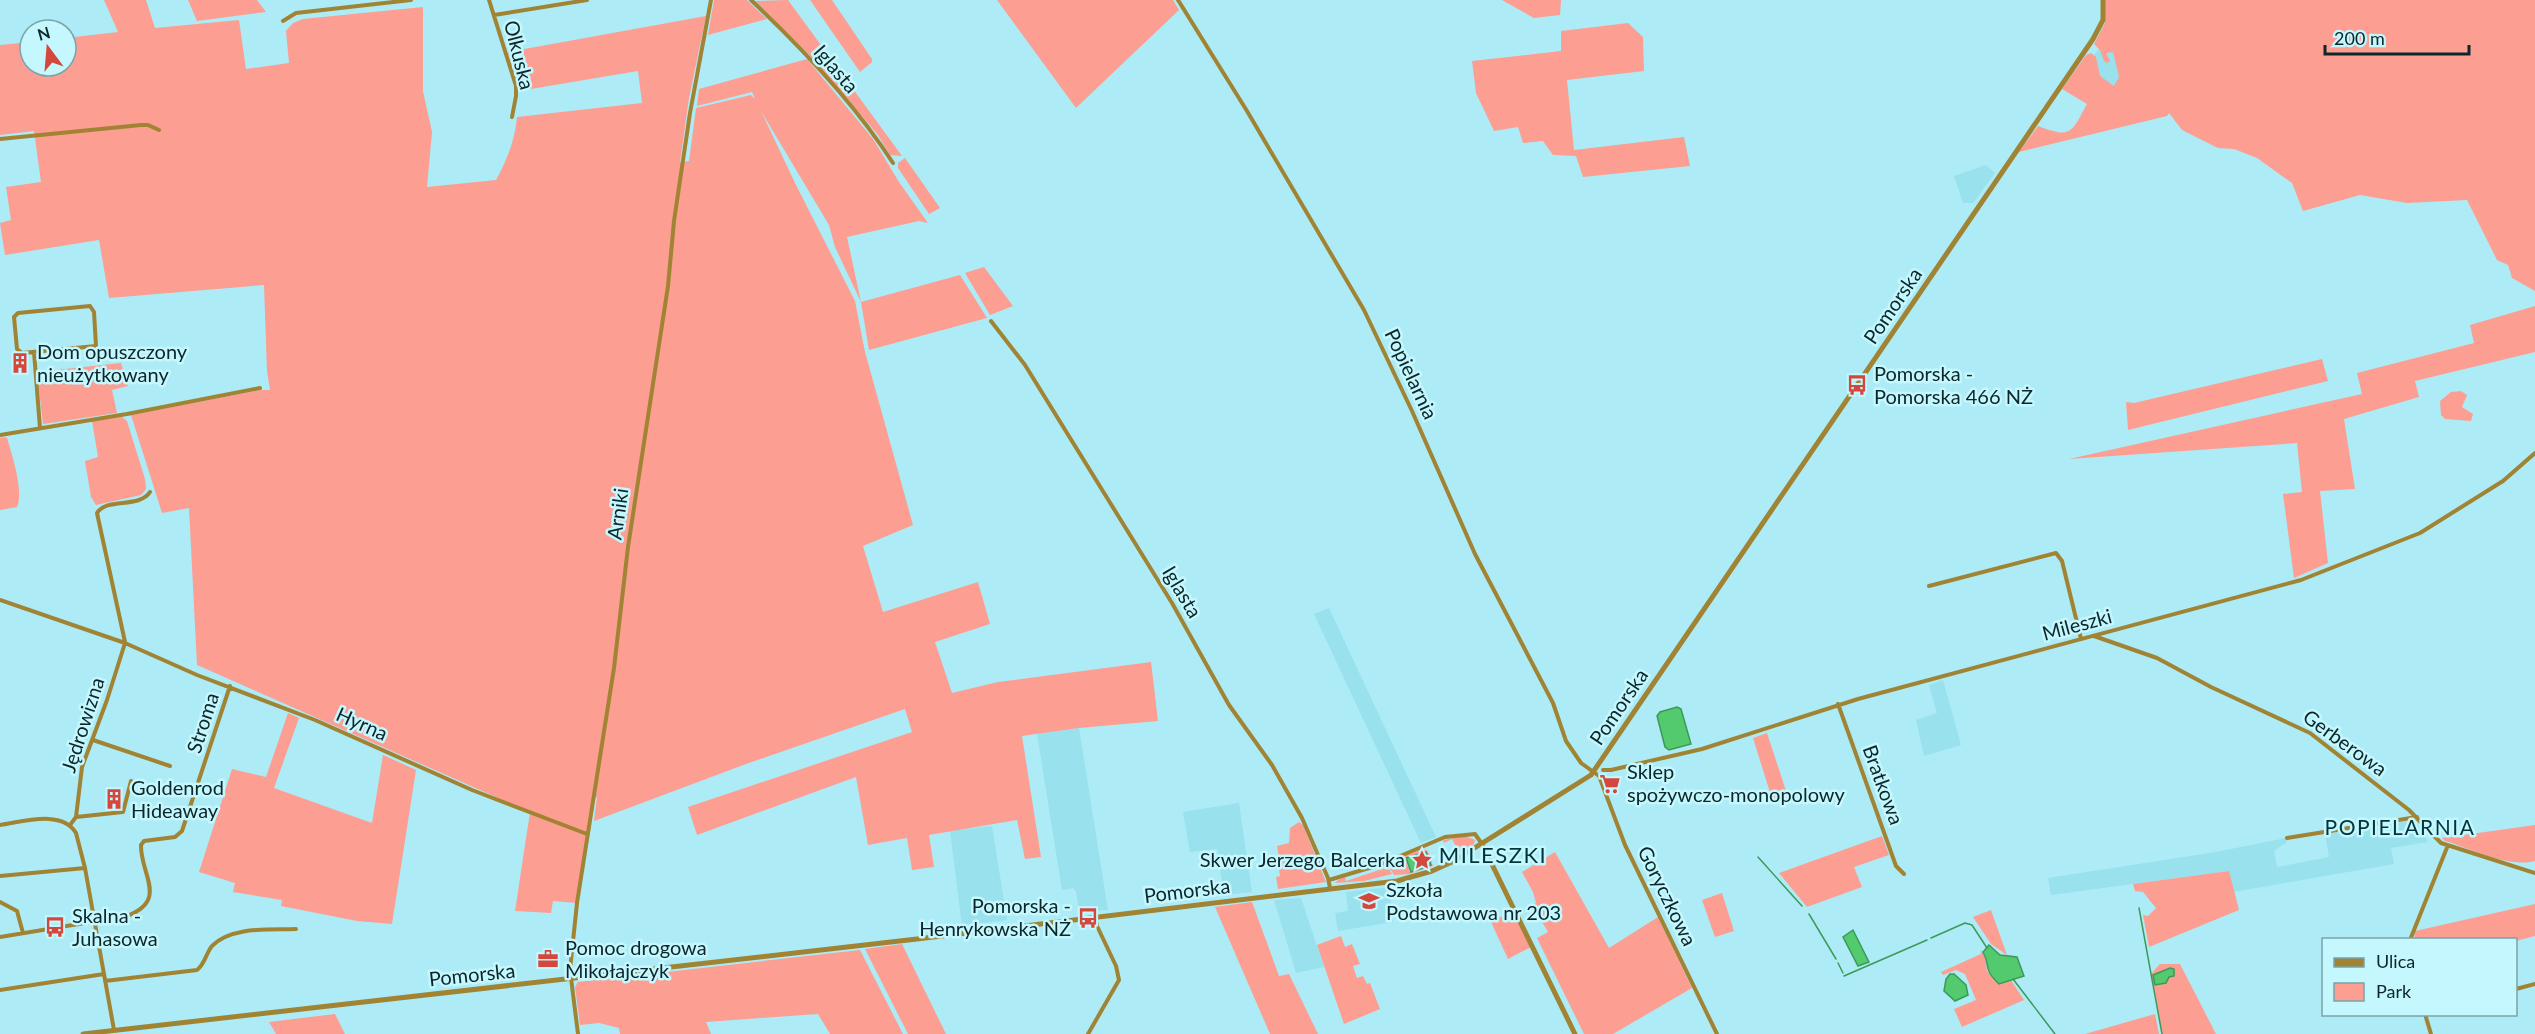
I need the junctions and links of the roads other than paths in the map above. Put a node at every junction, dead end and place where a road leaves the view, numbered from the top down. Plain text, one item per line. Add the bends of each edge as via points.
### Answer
1 (336, 0) edge
2 (411, 0) edge
3 (489, 0) edge
4 (587, 0) edge
5 (711, 0) edge
6 (751, 0) edge
7 (1178, 0) edge
8 (2103, 0) edge
9 (392, 1) edge
10 (337, 8) junction
11 (494, 15) junction
12 (284, 21) dead end
13 (512, 117) dead end
14 (159, 130) dead end
15 (0, 139) edge
16 (892, 163) dead end
17 (991, 321) dead end
18 (34, 352) junction
19 (260, 388) dead end
20 (40, 428) junction
21 (0, 435) edge
22 (2535, 453) edge
23 (150, 492) dead end
24 (1929, 586) dead end
25 (0, 600) edge
26 (2093, 636) junction
27 (2081, 639) junction
28 (125, 642) junction
29 (230, 686) junction
30 (1838, 704) junction
31 (93, 740) junction
32 (1598, 765) junction
33 (170, 766) dead end
34 (1603, 770) junction
35 (1596, 774) junction
36 (132, 781) dead end
37 (76, 817) junction
38 (2418, 817) junction
39 (0, 825) edge
40 (70, 825) junction
41 (587, 834) junction
42 (2287, 838) dead end
43 (1482, 844) junction
44 (2448, 845) junction
45 (85, 868) junction
46 (2535, 873) edge
47 (1904, 874) dead end
48 (0, 876) edge
49 (1329, 880) junction
50 (1330, 888) junction
51 (0, 902) edge
52 (1095, 917) junction
53 (95, 922) junction
54 (296, 929) dead end
55 (23, 933) junction
56 (0, 937) edge
57 (2410, 938) edge
58 (104, 974) junction
59 (571, 979) junction
60 (105, 981) junction
61 (2535, 984) edge
62 (2517, 989) edge
63 (0, 990) edge
64 (2426, 1016) edge
65 (114, 1030) junction
66 (82, 1034) edge
67 (578, 1034) edge
68 (1088, 1034) edge
69 (1575, 1034) edge
70 (1717, 1034) edge
71 (2431, 1034) edge

1 - 10 street
2 - 9 street
3 - 11 street, Olkuska
4 - 11 street
5 - 41 street, Arniki via 690,113 614,668
6 - 16 street, Iglasta via 832,84
7 - 35 street, Popielarnia via 1364,310 1479,562 1553,703 1566,741 1581,763
8 - 32 street, Pomorska via 2103,20 2093,39
9 - 10 street
10 - 12 street via 296,13
11 - 13 street, Olkuska via 517,91
14 - 15 street via 141,125
17 - 49 street, Iglasta via 1025,365 1172,603 1229,705 1272,765 1302,818
18 - 18 street via 96,346 93,308 15,314 17,349 22,353
18 - 20 street
19 - 20 street
20 - 21 street
22 - 26 street, Mileszki via 2503,481 2437,524 2400,542 2284,586
23 - 28 street via 144,498 102,507 97,513
24 - 27 street via 2056,554 2062,561
25 - 28 street, Hyrna
26 - 27 street, Mileszki
26 - 38 street, Gerberowa via 2157,658 2300,728
27 - 30 street, Mileszki
28 - 29 street, Hyrna
28 - 31 street, Jędrowizna
29 - 41 street, Hyrna via 472,790
29 - 53 street, Stroma via 182,831 175,837 142,842 151,886 146,904 136,913
30 - 34 street, Mileszki via 1702,749
30 - 47 street, Bratkowa via 1896,866
31 - 33 street
31 - 37 street, Jędrowizna via 82,767
32 - 34 street
32 - 35 street, Pomorska
34 - 35 street
35 - 43 street, Pomorska
35 - 70 street, Goryczkowa via 1625,845
36 - 37 street via 123,812
37 - 40 street
38 - 42 street
38 - 44 street, Gerberowa via 2436,839
39 - 40 street via 57,819
40 - 45 street via 79,839
41 - 59 street, Arniki
43 - 49 street via 1473,833 1450,836
43 - 50 street, Pomorska via 1446,866 1410,878
43 - 69 street
44 - 46 street, Gerberowa
44 - 57 street
45 - 48 street
45 - 53 street
49 - 50 street, Iglasta
50 - 52 street, Pomorska
51 - 55 street via 17,911
52 - 59 street, Pomorska
52 - 68 street via 1119,975
53 - 55 street
53 - 58 street
54 - 60 street via 229,935 211,947 197,970
55 - 56 street
58 - 60 street
58 - 63 street
59 - 65 street, Pomorska
59 - 67 street, Arniki
60 - 65 street
61 - 62 street
64 - 71 street
65 - 66 street, Pomorska

